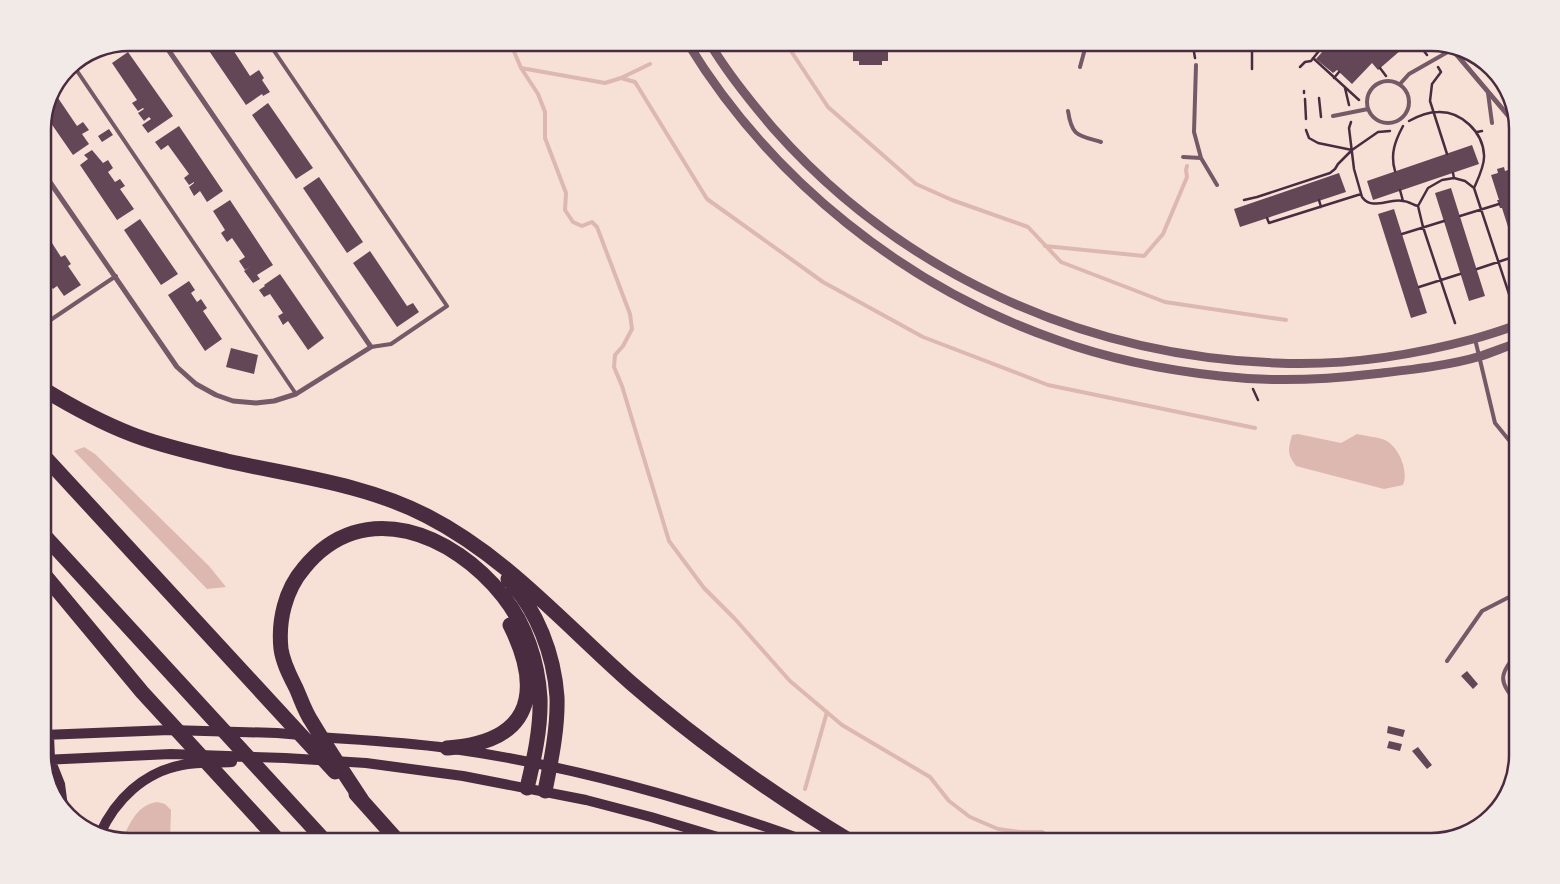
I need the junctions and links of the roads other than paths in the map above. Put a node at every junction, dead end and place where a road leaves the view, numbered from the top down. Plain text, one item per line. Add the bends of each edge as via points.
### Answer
1 (169, 51) edge
2 (274, 51) edge
3 (693, 51) edge
4 (715, 51) edge
5 (1084, 51) edge
6 (1445, 53) edge
7 (1458, 56) edge
8 (1196, 65) road end
9 (1080, 67) dead end
10 (77, 71) edge
11 (1400, 84) junction
12 (1488, 91) junction
13 (1368, 109) junction
14 (1068, 111) dead end
15 (1507, 114) edge
16 (1333, 116) dead end
17 (1492, 123) dead end
18 (1101, 142) dead end
19 (1183, 157) dead end
20 (1201, 158) junction
21 (51, 183) edge
22 (1217, 184) dead end
23 (116, 276) junction
24 (51, 320) edge
25 (1509, 328) edge
26 (1475, 339) junction
27 (1509, 346) edge
28 (371, 347) junction
29 (1480, 356) junction
30 (51, 393) edge
31 (296, 394) junction
32 (1509, 441) edge
33 (51, 464) edge
34 (51, 543) edge
35 (478, 547) junction
36 (468, 561) junction
37 (51, 583) edge
38 (1509, 598) edge
39 (1447, 661) dead end
40 (1509, 665) edge
41 (1509, 693) edge
42 (51, 735) edge
43 (447, 748) junction
44 (286, 758) junction
45 (51, 759) edge
46 (533, 763) junction
47 (550, 767) junction
48 (53, 772) edge
49 (527, 788) junction
50 (61, 792) edge
51 (545, 792) junction
52 (363, 802) junction
53 (103, 828) edge
54 (271, 833) edge
55 (317, 833) edge
56 (390, 833) edge
57 (702, 833) edge
58 (776, 833) edge
59 (836, 833) edge

1 - 28 street
2 - 28 lane via 447,306 391,344
3 - 29 street via 740,117 785,168 837,215 886,253 943,289 1057,340 1116,358 1168,369 1222,377 1277,380 1333,379
4 - 26 street via 754,106 795,153 848,202 892,236 951,273 1004,300 1062,323 1171,352 1277,363 1332,362 1386,356
5 - 9 lane
6 - 11 lane via 1408,74
7 - 12 street
8 - 20 lane via 1194,132
10 - 31 lane
11 - 13 lane via 1393,81 1378,83 1368,94
11 - 13 lane via 1409,100 1406,111 1398,120 1381,122
12 - 15 street
12 - 17 lane
13 - 16 lane
14 - 18 lane via 1070,125 1077,134
19 - 20 lane
20 - 22 lane
21 - 23 street
23 - 24 lane
23 - 31 street via 177,367 196,384 233,401 256,403
25 - 26 street
26 - 29 lane
27 - 29 street
28 - 31 street
29 - 32 lane via 1494,423
30 - 35 highway via 133,435 344,486 400,503
33 - 52 highway
34 - 55 highway
35 - 47 highway via 517,588 534,614 544,639 553,667 557,697
35 - 59 highway via 529,587 599,655 681,724
36 - 43 highway via 498,602 511,628 527,673 527,699 517,719 500,734 470,745
36 - 46 highway via 504,597 530,644 540,698
36 - 52 highway via 430,538 410,531 368,529 329,544 311,558 297,575 288,594 280,631 287,669 311,721
37 - 54 highway via 142,692
38 - 39 lane via 1482,612
40 - 41 lane via 1503,677
42 - 43 main road via 170,730 277,733
43 - 46 main road
44 - 45 main road via 171,754
44 - 49 main road via 366,763
44 - 53 main road via 183,765 163,771 135,786 120,801
46 - 47 main road
46 - 49 highway
47 - 51 highway
47 - 58 main road via 658,792
48 - 50 main road
49 - 51 main road
51 - 57 main road via 586,800
52 - 56 highway

